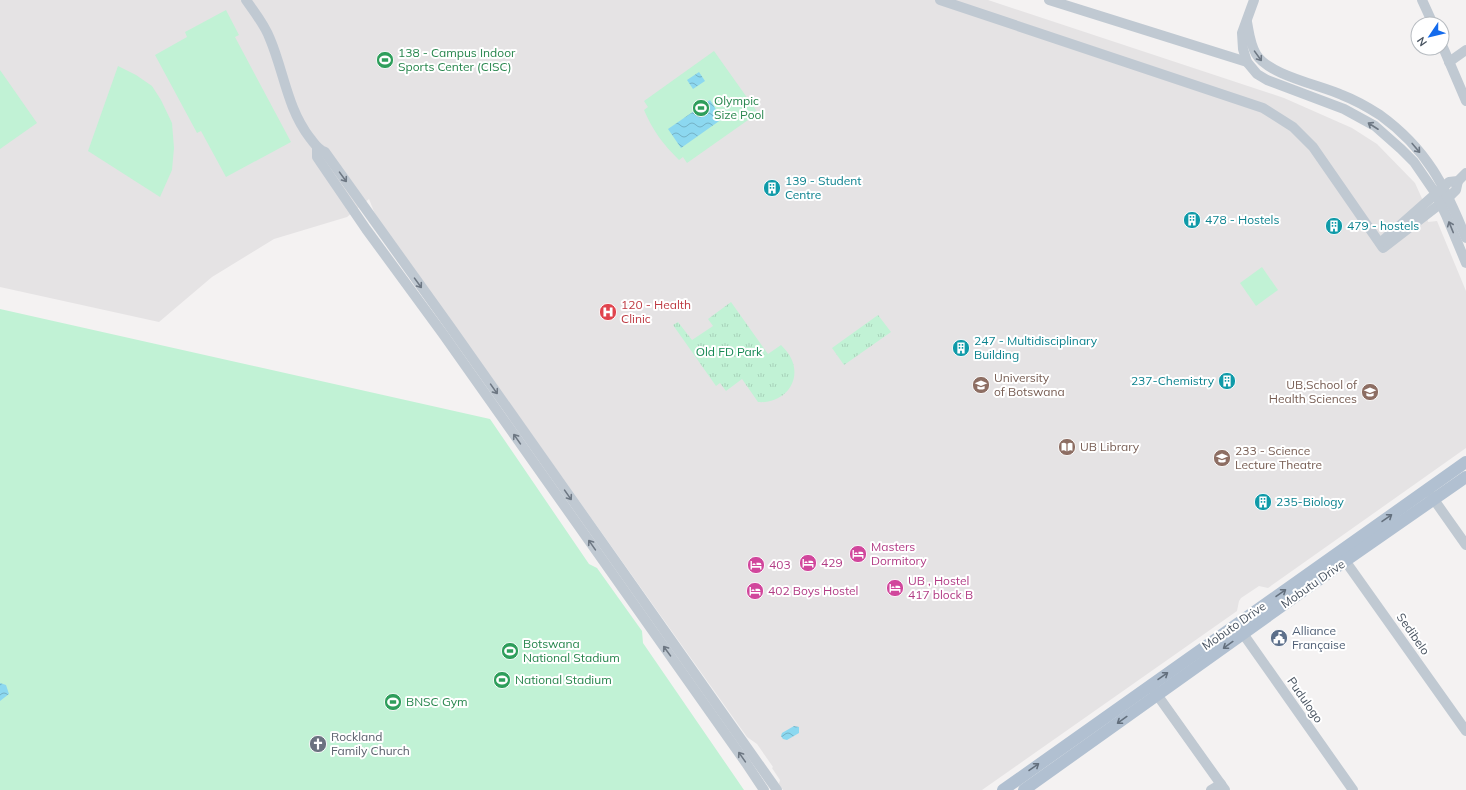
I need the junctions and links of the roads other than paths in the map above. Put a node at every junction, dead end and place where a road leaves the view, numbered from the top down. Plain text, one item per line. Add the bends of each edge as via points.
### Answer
1 (246, 0) edge
2 (940, 0) edge
3 (1049, 0) edge
4 (1254, 0) edge
5 (1422, 0) edge
6 (1429, 16) edge
7 (1246, 20) junction
8 (1466, 50) edge
9 (1447, 56) edge
10 (1247, 62) junction
11 (1449, 62) junction
12 (1466, 101) edge
13 (317, 148) junction
14 (1466, 173) edge
15 (1458, 181) junction
16 (1440, 191) junction
17 (1445, 200) junction
18 (375, 222) junction
19 (366, 229) junction
20 (1466, 238) edge
21 (1381, 245) junction
22 (1466, 263) edge
23 (447, 331) junction
24 (1466, 462) edge
25 (1466, 477) edge
26 (1430, 494) junction
27 (1466, 545) edge
28 (1342, 557) junction
29 (1240, 629) junction
30 (1154, 690) junction
31 (1466, 731) edge
32 (1223, 787) edge
33 (764, 790) edge
34 (777, 790) edge
35 (1002, 790) edge
36 (1024, 790) edge
37 (1211, 790) edge
38 (1353, 790) edge

1 - 13 street via 270,37 294,113
2 - 21 street via 1263,108 1293,127 1313,147
3 - 10 street
4 - 7 street
5 - 6 street
7 - 10 street via 1242,32
7 -> 16 street via 1251,43 1263,63 1280,72 1343,95 1379,115 1407,138 1432,166
8 - 11 street
9 - 11 street
16 -> 10 street via 1402,149 1375,126 1344,109 1267,80 1257,74
11 - 12 street
13 -> 18 street via 325,152
13 - 19 street via 317,157
14 - 15 street
15 - 16 street via 1450,182
15 - 17 street via 1456,190
16 - 17 street
16 - 21 street
17 - 20 street
17 - 21 street
22 -> 17 street
18 - 19 street
18 -> 23 street
19 - 23 street
33 -> 23 street
23 -> 34 street
24 - 26 main road
25 - 26 main road, Mobutu Drive
26 - 27 street
26 - 28 main road, Mobutu Drive
28 - 29 main road, Mobutu Drive
28 - 31 street, Sedibelo
29 - 30 main road, Mobutu Drive
29 - 38 street, Pudulogo
30 - 32 street
35 -> 30 main road
30 -> 36 main road, Mobutu Drive
32 - 37 street

